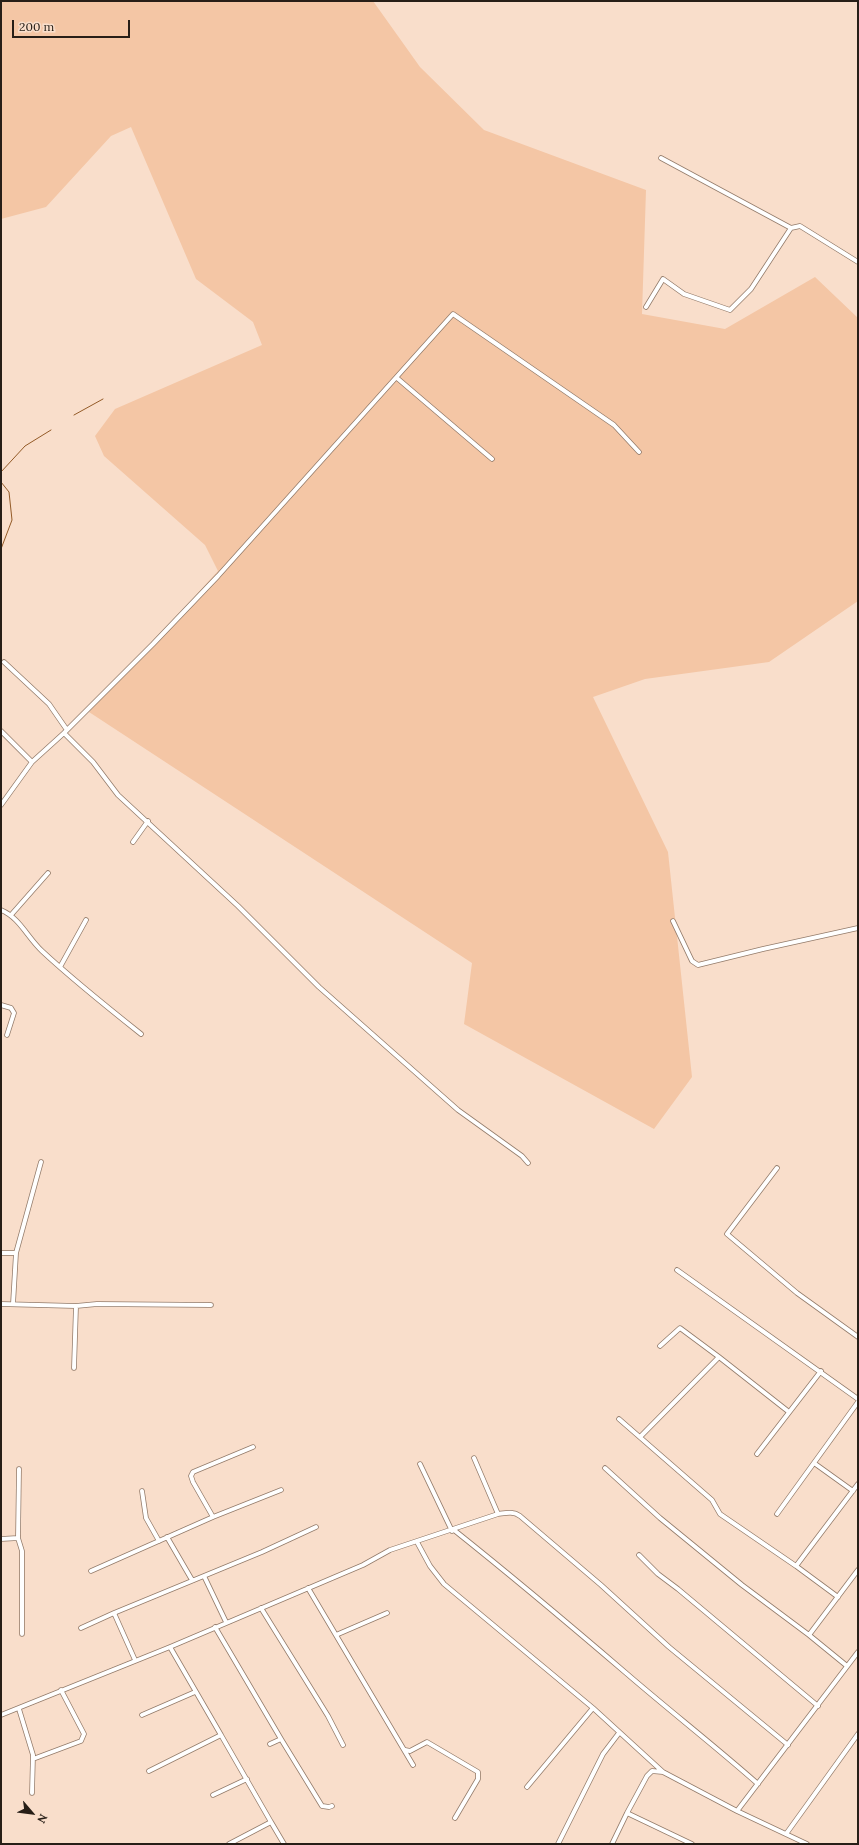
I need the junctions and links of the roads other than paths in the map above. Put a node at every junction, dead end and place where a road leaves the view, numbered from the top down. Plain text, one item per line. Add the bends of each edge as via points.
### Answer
1 (661, 158) dead end
2 (791, 228) junction
3 (858, 262) edge
4 (646, 307) dead end
5 (397, 378) junction
6 (639, 452) dead end
7 (492, 459) dead end
8 (4, 662) dead end
9 (1, 731) edge
10 (66, 731) junction
11 (32, 762) junction
12 (1, 805) edge
13 (148, 821) junction
14 (133, 842) dead end
15 (48, 873) dead end
16 (1, 910) edge
17 (11, 915) junction
18 (86, 920) dead end
19 (673, 921) dead end
20 (858, 928) edge
21 (60, 967) junction
22 (1, 1005) edge
23 (141, 1034) dead end
24 (7, 1035) dead end
25 (41, 1162) dead end
26 (528, 1163) dead end
27 (777, 1168) dead end
28 (16, 1252) junction
29 (1, 1253) edge
30 (677, 1270) dead end
31 (1, 1304) edge
32 (13, 1304) junction
33 (211, 1305) dead end
34 (76, 1306) junction
35 (858, 1337) edge
36 (660, 1346) dead end
37 (719, 1357) junction
38 (74, 1368) dead end
39 (820, 1371) junction
40 (858, 1400) edge
41 (789, 1412) junction
42 (619, 1419) dead end
43 (640, 1437) junction
44 (253, 1446) dead end
45 (757, 1454) dead end
46 (474, 1458) dead end
47 (814, 1463) junction
48 (420, 1464) dead end
49 (19, 1468) dead end
50 (605, 1468) dead end
51 (858, 1484) edge
52 (281, 1490) dead end
53 (142, 1491) dead end
54 (853, 1491) junction
55 (498, 1514) junction
56 (777, 1514) dead end
57 (213, 1517) junction
58 (316, 1527) dead end
59 (453, 1531) junction
60 (167, 1537) junction
61 (18, 1538) junction
62 (1, 1539) edge
63 (159, 1541) junction
64 (417, 1542) junction
65 (639, 1555) dead end
66 (796, 1566) junction
67 (858, 1570) edge
68 (90, 1571) dead end
69 (204, 1576) junction
70 (192, 1580) junction
71 (308, 1588) junction
72 (838, 1597) junction
73 (262, 1608) junction
74 (114, 1613) junction
75 (387, 1613) dead end
76 (226, 1622) junction
77 (81, 1628) dead end
78 (215, 1628) junction
79 (22, 1634) dead end
80 (336, 1635) junction
81 (809, 1635) junction
82 (170, 1647) junction
83 (858, 1652) edge
84 (135, 1660) junction
85 (847, 1666) junction
86 (61, 1690) junction
87 (195, 1692) junction
88 (818, 1706) junction
89 (592, 1708) junction
90 (19, 1709) junction
91 (1, 1715) edge
92 (142, 1715) dead end
93 (619, 1733) junction
94 (858, 1734) edge
95 (220, 1735) junction
96 (281, 1739) junction
97 (270, 1744) dead end
98 (342, 1745) dead end
99 (788, 1745) junction
100 (405, 1750) junction
101 (33, 1759) junction
102 (414, 1765) dead end
103 (149, 1771) dead end
104 (663, 1772) junction
105 (246, 1779) junction
106 (758, 1784) junction
107 (528, 1787) dead end
108 (32, 1793) dead end
109 (213, 1795) dead end
110 (332, 1806) dead end
111 (737, 1811) junction
112 (627, 1813) junction
113 (454, 1818) dead end
114 (271, 1822) junction
115 (786, 1834) junction
116 (229, 1844) edge
117 (284, 1844) edge
118 (558, 1844) edge
119 (612, 1844) edge
120 (692, 1844) edge
121 (807, 1844) edge

1 - 2 street
2 - 3 street via 800,226
2 - 4 street via 751,289 730,310 684,294 663,279
5 - 6 street via 453,314 614,425
5 - 7 street
5 - 10 street via 153,644
8 - 10 street via 50,704
9 - 11 street
10 - 11 street
10 - 13 street via 118,795
11 - 12 street
13 - 14 street
13 - 26 street via 323,990 458,1110
15 - 17 street
16 - 17 street
17 - 21 street via 40,949
18 - 21 street
19 - 20 street via 692,961 698,965
21 - 23 street
22 - 24 street via 11,1008 14,1013
25 - 28 street
27 - 35 street via 727,1234 797,1293
28 - 29 street
28 - 32 street
30 - 39 street
31 - 32 street
32 - 34 street
33 - 34 street
34 - 38 street
36 - 37 street via 680,1328
37 - 41 street
37 - 43 street
39 - 40 street
39 - 41 street
40 - 47 street
41 - 45 street
42 - 43 street
43 - 66 street via 712,1500 720,1514
44 - 57 street via 193,1472 193,1482
46 - 55 street
47 - 54 street
47 - 56 street
48 - 59 street
49 - 61 street
50 - 81 street via 660,1518 742,1585
51 - 54 street
52 - 57 street
53 - 63 street via 146,1518
54 - 66 street
55 - 59 street
55 - 99 street via 516,1513 669,1647
57 - 60 street
58 - 69 street
59 - 64 street
59 - 106 street via 543,1603
60 - 63 street
60 - 70 street
61 - 62 street
61 - 79 street via 22,1551
63 - 68 street
64 - 71 street via 390,1550
64 - 89 street via 430,1566 444,1584
65 - 88 street via 658,1574
66 - 72 street
67 - 72 street
69 - 70 street
69 - 76 street
70 - 74 street
71 - 73 street
71 - 80 street
72 - 81 street
73 - 76 street
73 - 98 street via 328,1716
74 - 77 street
74 - 84 street
75 - 80 street
76 - 78 street
78 - 82 street
78 - 96 street
80 - 100 street
81 - 85 street
82 - 84 street
82 - 87 street
83 - 85 street
84 - 86 street
85 - 88 street
86 - 90 street
86 - 101 street via 84,1738
87 - 92 street
87 - 95 street
88 - 99 street
89 - 93 street
89 - 107 street
90 - 91 street
90 - 101 street
93 - 104 street
93 - 118 street via 602,1754
94 - 115 street
95 - 103 street
95 - 105 street
96 - 97 street
96 - 110 street via 322,1806
99 - 106 street
100 - 102 street
100 - 113 street via 410,1752 428,1742 478,1772 478,1780
101 - 108 street
104 - 111 street
104 - 112 street via 652,1771 647,1776
105 - 109 street
105 - 114 street
106 - 111 street
111 - 115 street
112 - 119 street
112 - 120 street
114 - 116 street
114 - 117 street
115 - 121 street

